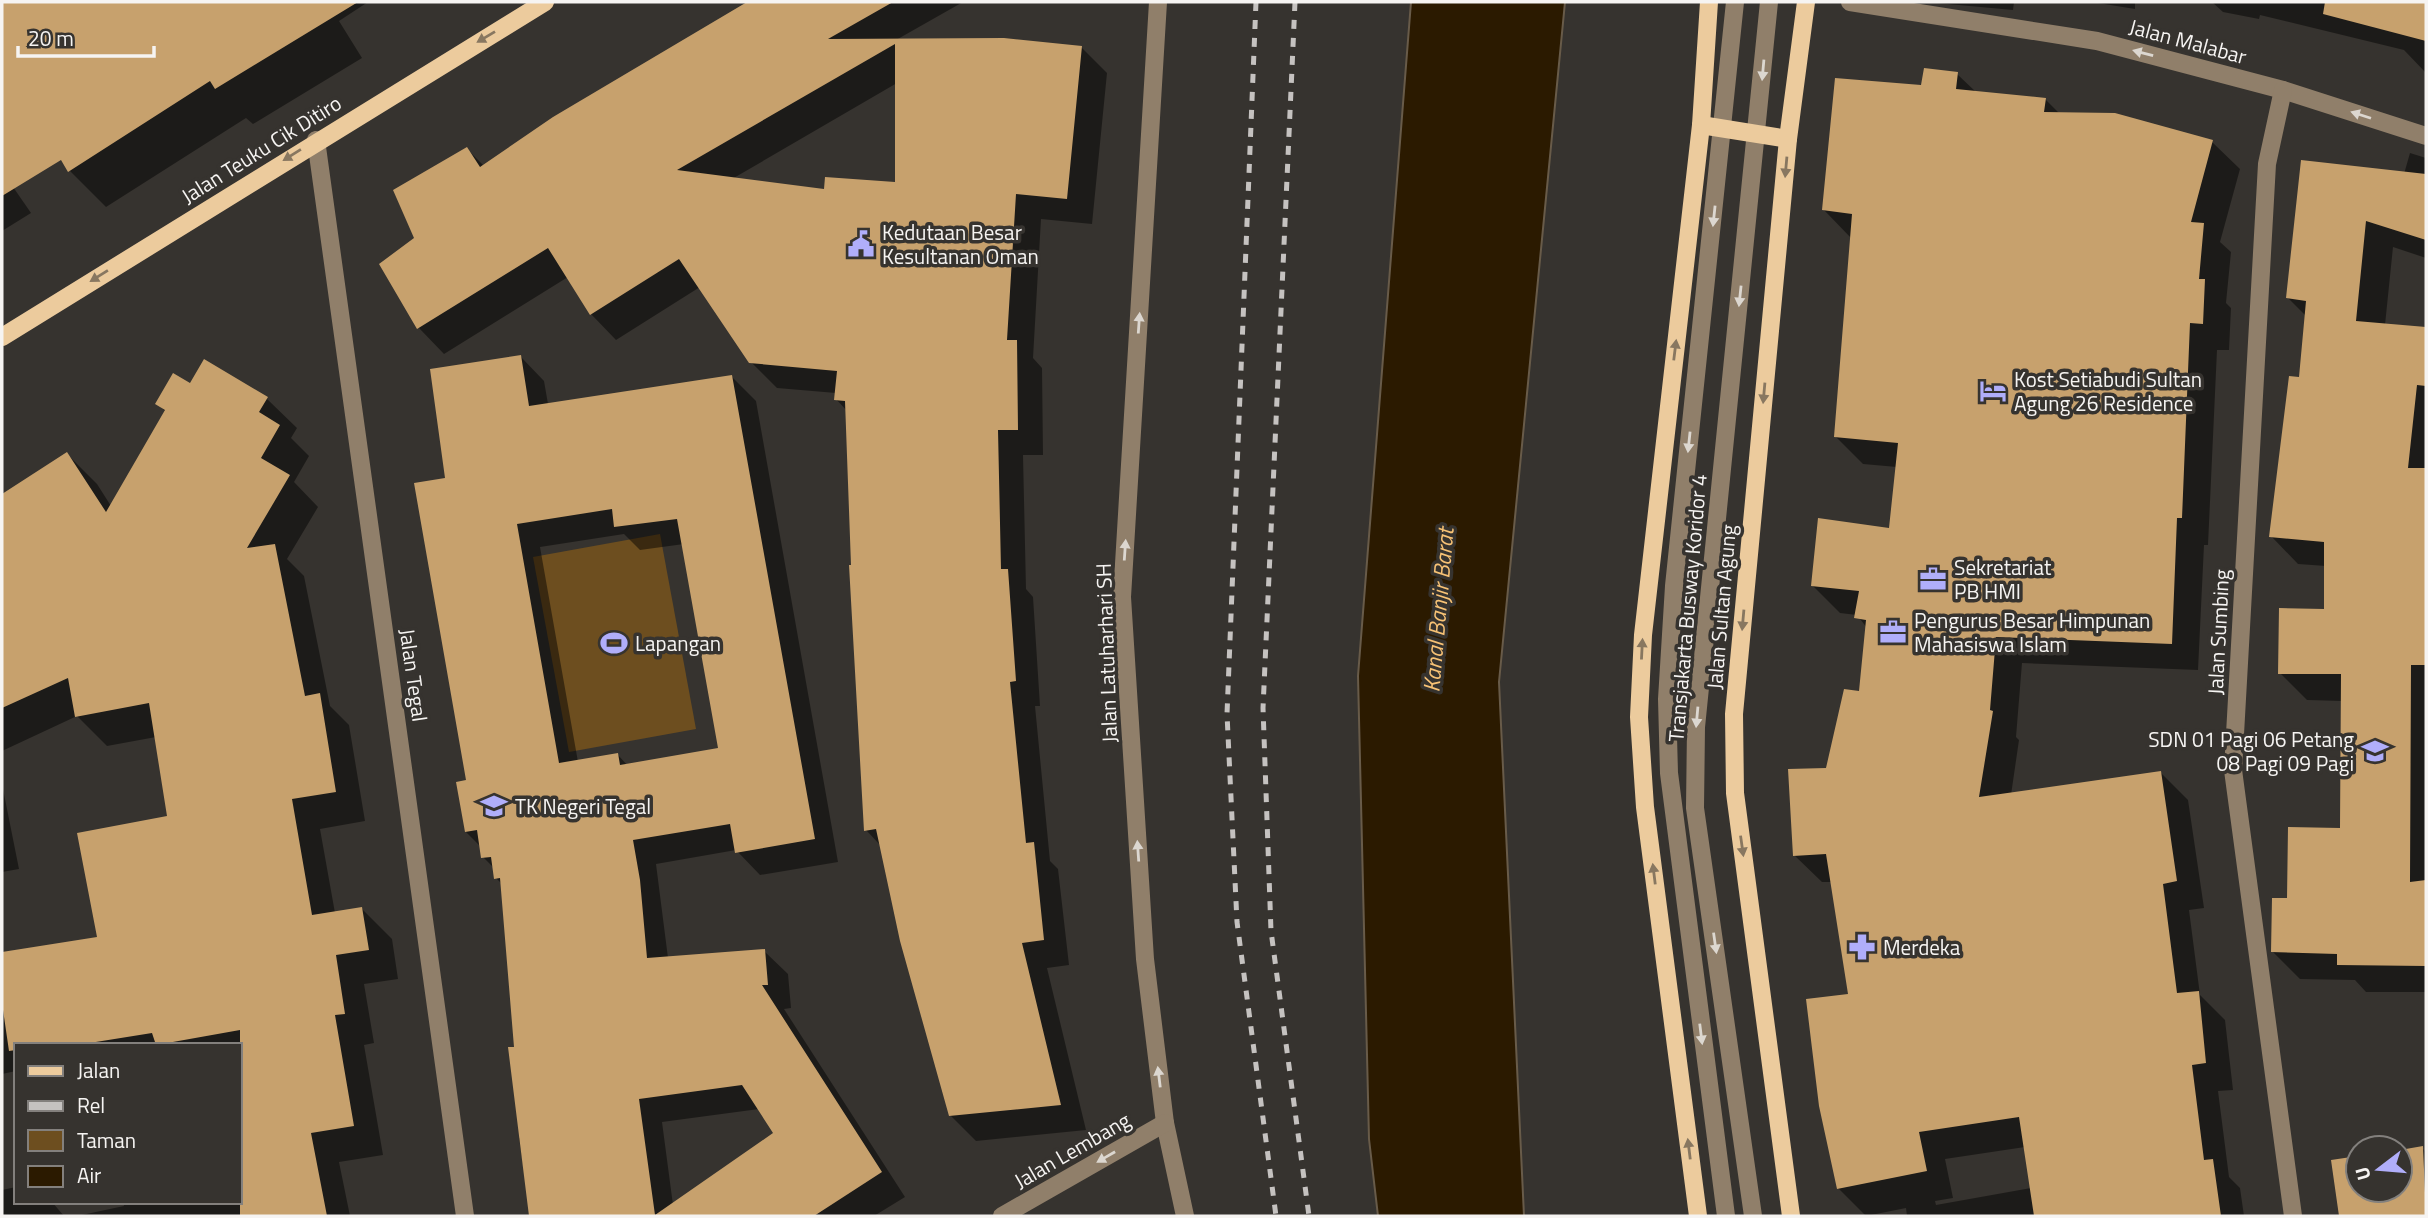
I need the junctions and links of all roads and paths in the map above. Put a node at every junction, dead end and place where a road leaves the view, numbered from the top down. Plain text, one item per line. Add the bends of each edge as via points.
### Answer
1 (545, 2) edge
2 (1158, 2) edge
3 (1709, 2) edge
4 (1735, 2) edge
5 (1769, 2) edge
6 (1806, 2) edge
7 (1850, 2) edge
8 (2283, 90) junction
9 (1701, 125) junction
10 (1723, 128) junction
11 (1757, 135) junction
12 (2426, 136) edge
13 (1788, 139) junction
14 (316, 140) junction
15 (2, 337) edge
16 (1165, 1123) junction
17 (465, 1216) edge
18 (1002, 1216) edge
19 (1185, 1216) edge
20 (1698, 1216) edge
21 (1726, 1216) edge
22 (1753, 1216) edge
23 (1791, 1216) edge
24 (2292, 1216) edge

1 -> 14 main road, Jalan Teuku Cik Ditiro
16 -> 2 street, Jalan Latuharhari SH via 1145,959 1122,597
3 - 9 main road
4 - 10 street, Transjakarta Busway Koridor 4
5 -> 11 street, Transjakarta Busway Koridor 4
6 - 13 main road, Jalan Sultan Agung
8 -> 7 street, Jalan Malabar via 2097,41
12 -> 8 street, Jalan Malabar
8 - 24 street, Jalan Sumbing via 2267,164 2233,770
9 - 10 main road
20 -> 9 main road via 1645,807 1639,717 1643,635
10 - 11 main road
10 -> 21 street, Transjakarta Busway Koridor 4 via 1674,586 1667,699 1671,787
11 - 13 main road
11 -> 22 street, Transjakarta Busway Koridor 4 via 1696,727 1695,794
13 -> 23 main road, Jalan Sultan Agung via 1734,714 1735,793
14 -> 15 main road, Jalan Teuku Cik Ditiro
14 - 17 street, Jalan Tegal
16 -> 18 street, Jalan Lembang
16 - 19 street, Jalan Latuharhari SH

